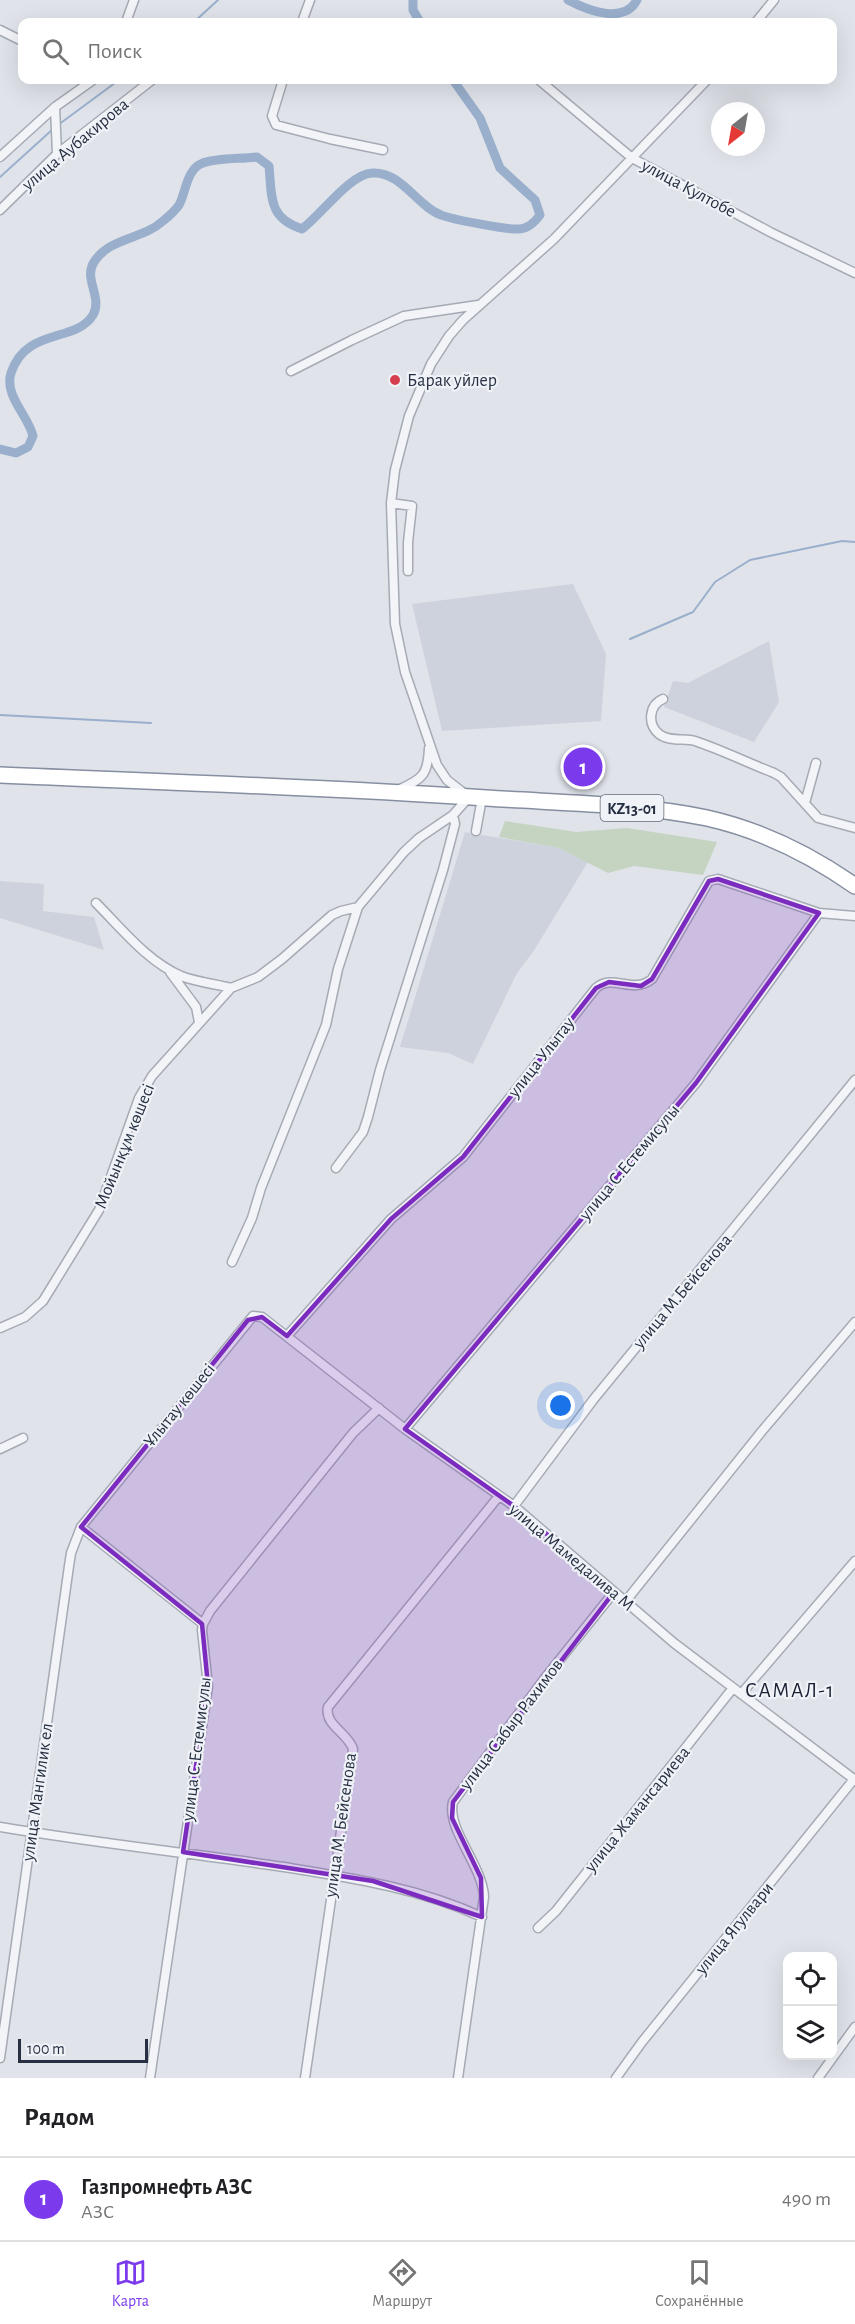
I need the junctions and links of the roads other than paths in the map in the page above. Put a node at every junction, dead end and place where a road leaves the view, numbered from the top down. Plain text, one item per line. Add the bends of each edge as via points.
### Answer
1 (134, 0) edge
2 (310, 0) edge
3 (774, 0) edge
4 (127, 18) edge
5 (303, 18) edge
6 (759, 18) edge
7 (0, 30) edge
8 (18, 39) edge
9 (87, 84) edge
10 (147, 84) edge
11 (282, 84) edge
12 (544, 84) edge
13 (703, 84) edge
14 (55, 107) junction
15 (383, 150) dead end
16 (57, 154) junction
17 (0, 157) edge
18 (632, 158) junction
19 (0, 210) edge
20 (855, 273) edge
21 (479, 305) junction
22 (291, 371) dead end
23 (392, 503) junction
24 (408, 571) dead end
25 (663, 699) dead end
26 (430, 745) junction
27 (816, 763) dead end
28 (0, 776) edge
29 (393, 792) junction
30 (476, 798) junction
31 (805, 803) junction
32 (453, 816) junction
33 (855, 828) edge
34 (476, 831) dead end
35 (855, 886) edge
36 (96, 903) dead end
37 (358, 907) junction
38 (819, 913) junction
39 (855, 916) edge
40 (168, 969) junction
41 (231, 988) junction
42 (199, 1022) junction
43 (855, 1080) edge
44 (336, 1168) dead end
45 (232, 1262) dead end
46 (855, 1322) edge
47 (0, 1328) edge
48 (286, 1336) junction
49 (379, 1408) junction
50 (405, 1429) junction
51 (23, 1438) dead end
52 (0, 1449) edge
53 (499, 1496) junction
54 (514, 1506) junction
55 (81, 1527) junction
56 (855, 1561) edge
57 (614, 1592) junction
58 (626, 1602) junction
59 (203, 1624) junction
60 (733, 1688) junction
61 (741, 1695) junction
62 (854, 1780) edge
63 (0, 1827) edge
64 (32, 1833) junction
65 (183, 1852) junction
66 (333, 1875) junction
67 (482, 1917) junction
68 (538, 1928) dead end
69 (855, 2027) edge
70 (0, 2058) edge
71 (150, 2078) edge
72 (305, 2078) edge
73 (458, 2078) edge
74 (616, 2078) edge
75 (818, 2078) edge

1 - 4 street
2 - 5 street
3 - 6 street
7 - 8 street
9 - 14 street
10 - 16 street, улица Аубакирова
11 - 15 street via 272,116 276,125
12 - 18 street, улица Култобе
13 - 18 street
14 - 16 street
14 - 17 street
16 - 19 street, улица Аубакирова
18 - 20 street, улица Култобе
18 - 21 street via 554,239
21 - 22 street via 404,316
21 - 23 street via 442,345 418,391 395,470
23 - 24 street via 412,506
23 - 26 street via 395,624 405,672
25 - 31 street via 651,713 658,734 694,741 774,773
26 - 29 street via 424,775
26 - 30 street via 442,774 452,785
27 - 31 street
28 - 29 highway, KZ13-01
29 - 30 highway, KZ13-01
30 - 32 street
30 - 34 street
30 - 35 highway, KZ13-01 via 649,809 708,819 793,849
31 - 33 street via 818,818
32 - 37 street via 404,852
32 - 44 street via 455,824 443,870 368,1117 363,1132
36 - 40 street via 129,938
37 - 41 street, Мойынқұм көшесі via 332,915 258,977
37 - 45 street via 326,1025
38 - 39 street
38 - 48 street, улица Улытау via 718,879 709,881 652,979 641,986 604,982 596,988 463,1157 391,1219
38 - 50 street, улица С.Естемисулы via 696,1083
40 - 41 street
40 - 42 street via 196,1007
41 - 42 street, Мойынқұм көшесі
42 - 47 street, Мойынқұм көшесі via 146,1085 99,1210 51,1291 25,1317
43 - 54 street, улица М.Бейсенова via 600,1391
46 - 58 street
48 - 49 street, улица Мамедалива М
48 - 55 street, Ұлытау көшесі via 262,1317 248,1320
49 - 50 street, улица Мамедалива М
49 - 59 street via 354,1433
50 - 53 street, улица Мамедалива М
51 - 52 street
53 - 54 street, улица Мамедалива М
53 - 66 street, улица М. Бейсенова via 328,1707 329,1720 353,1749
54 - 57 street, улица Мамедалива М
55 - 59 street
55 - 64 street, улица Мангилик ел via 71,1552
56 - 61 street
57 - 58 street, улица Мамедалива М
57 - 67 street, улица Сабыр Рахимов via 453,1802 452,1818 482,1878
58 - 60 street, улица Мамедалива М
59 - 65 street, улица С.Естемисулы via 208,1686
60 - 61 street, улица Мамедалива М
60 - 68 street, улица Жамансариева via 556,1911
61 - 62 street, улица Мамедалива М
62 - 74 street, улица Ягулвари
63 - 64 street
64 - 65 street
64 - 70 street, улица Мангилик ел
65 - 66 street
65 - 71 street, улица С.Естемисулы
66 - 67 street via 416,1892
66 - 72 street, улица М. Бейсенова
67 - 73 street, улица Сабыр Рахимов
69 - 75 street

